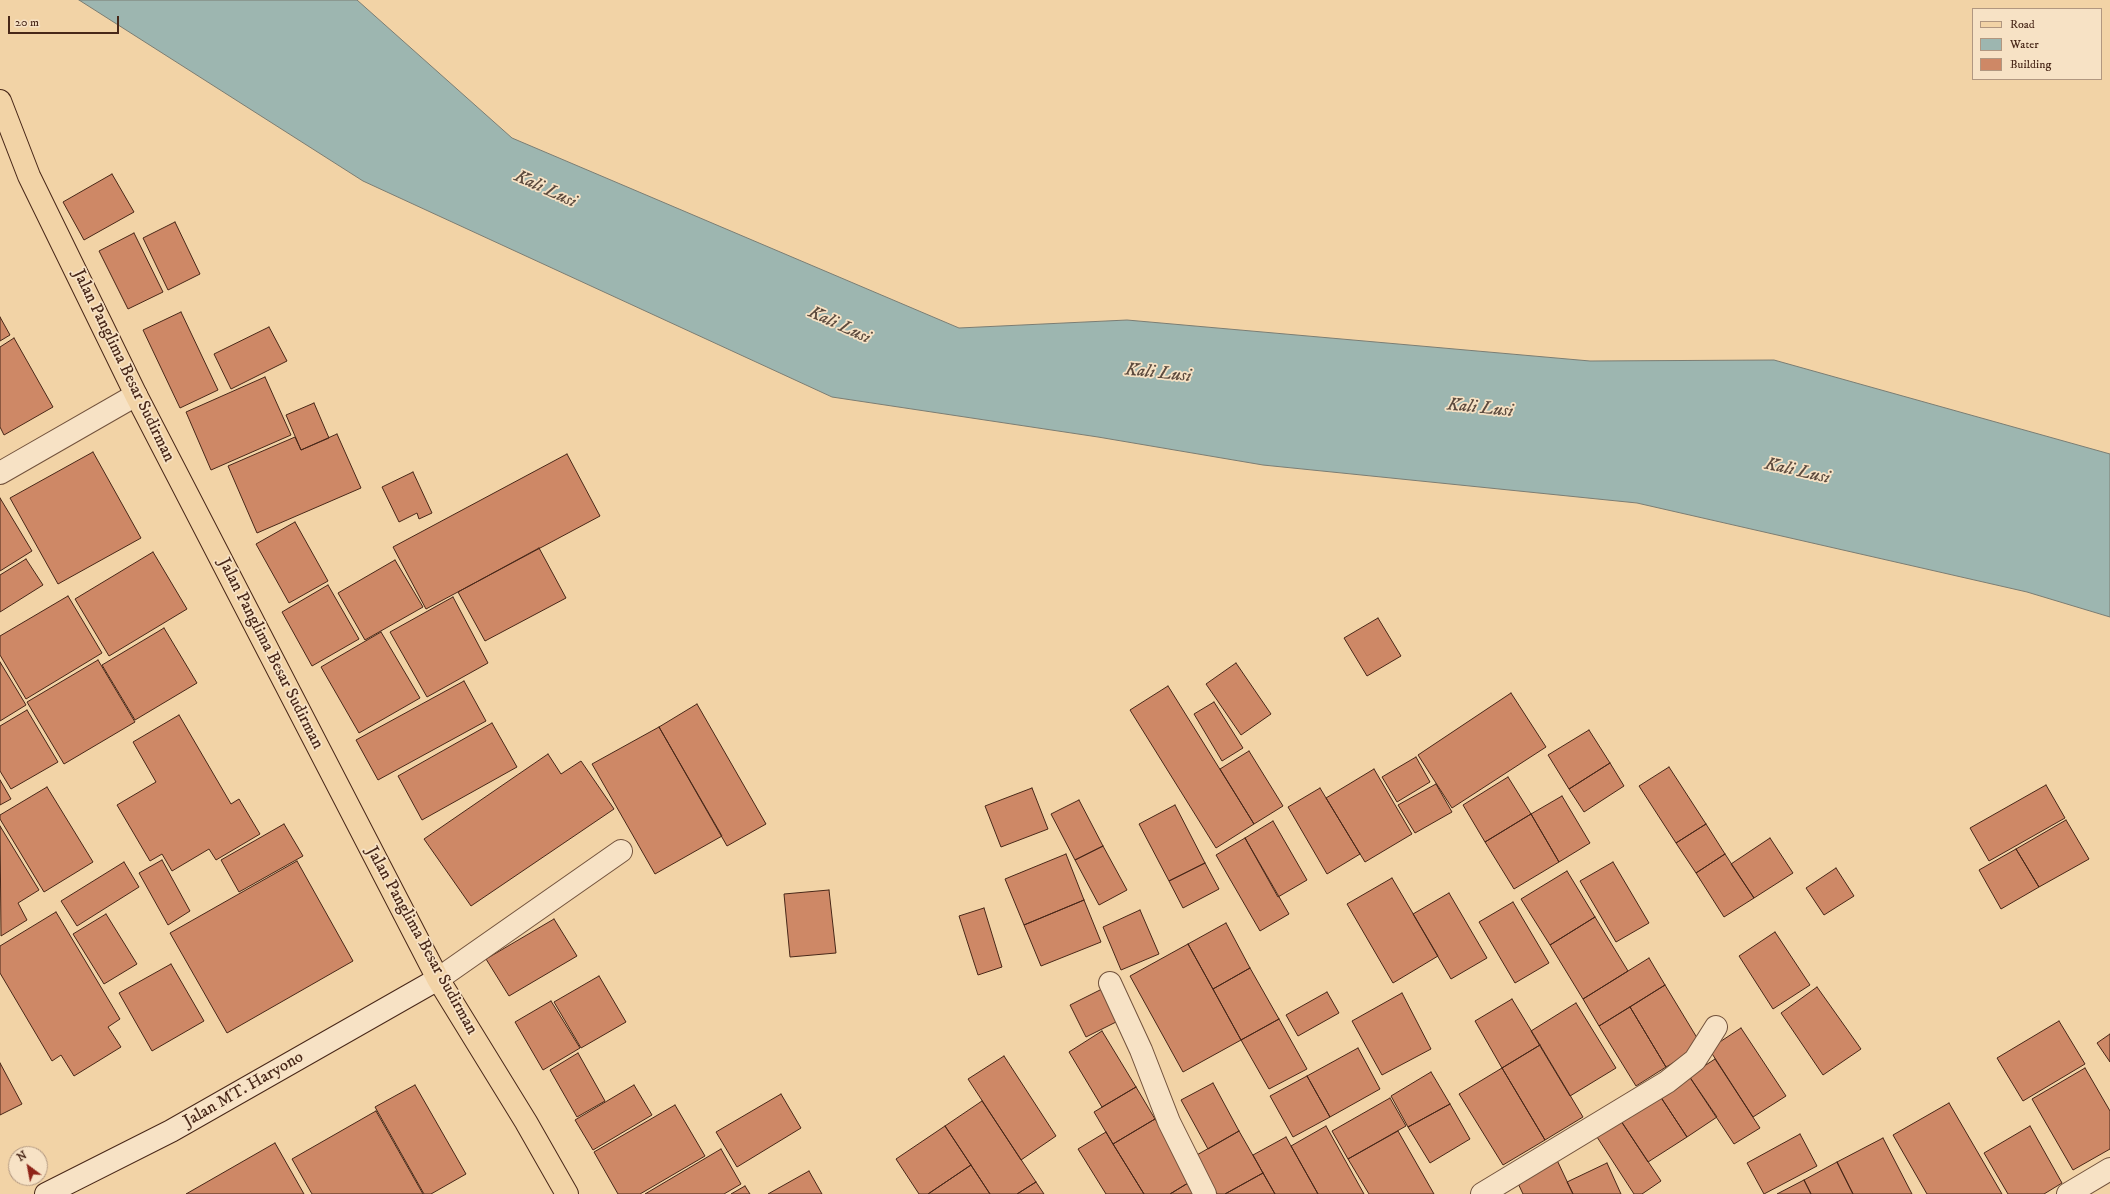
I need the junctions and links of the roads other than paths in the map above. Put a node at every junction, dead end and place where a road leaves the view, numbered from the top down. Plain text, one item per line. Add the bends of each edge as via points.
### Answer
1 (0, 101) edge
2 (136, 395) junction
3 (0, 473) edge
4 (622, 851) dead end
5 (438, 979) junction
6 (1110, 983) dead end
7 (1716, 1028) dead end
8 (2110, 1169) edge
9 (46, 1194) edge
10 (567, 1194) edge
11 (1205, 1194) edge
12 (1482, 1194) edge
13 (2068, 1194) edge

1 - 2 main road, Jalan Panglima Besar Sudirman via 29,176
2 - 3 street
2 - 5 main road, Jalan Panglima Besar Sudirman
4 - 5 street, Jalan MT. Haryono
5 - 9 street, Jalan MT. Haryono via 171,1131
5 - 10 main road, Jalan Panglima Besar Sudirman
6 - 11 street via 1141,1050 1169,1122
7 - 12 street via 1695,1060 1667,1082
8 - 13 street

